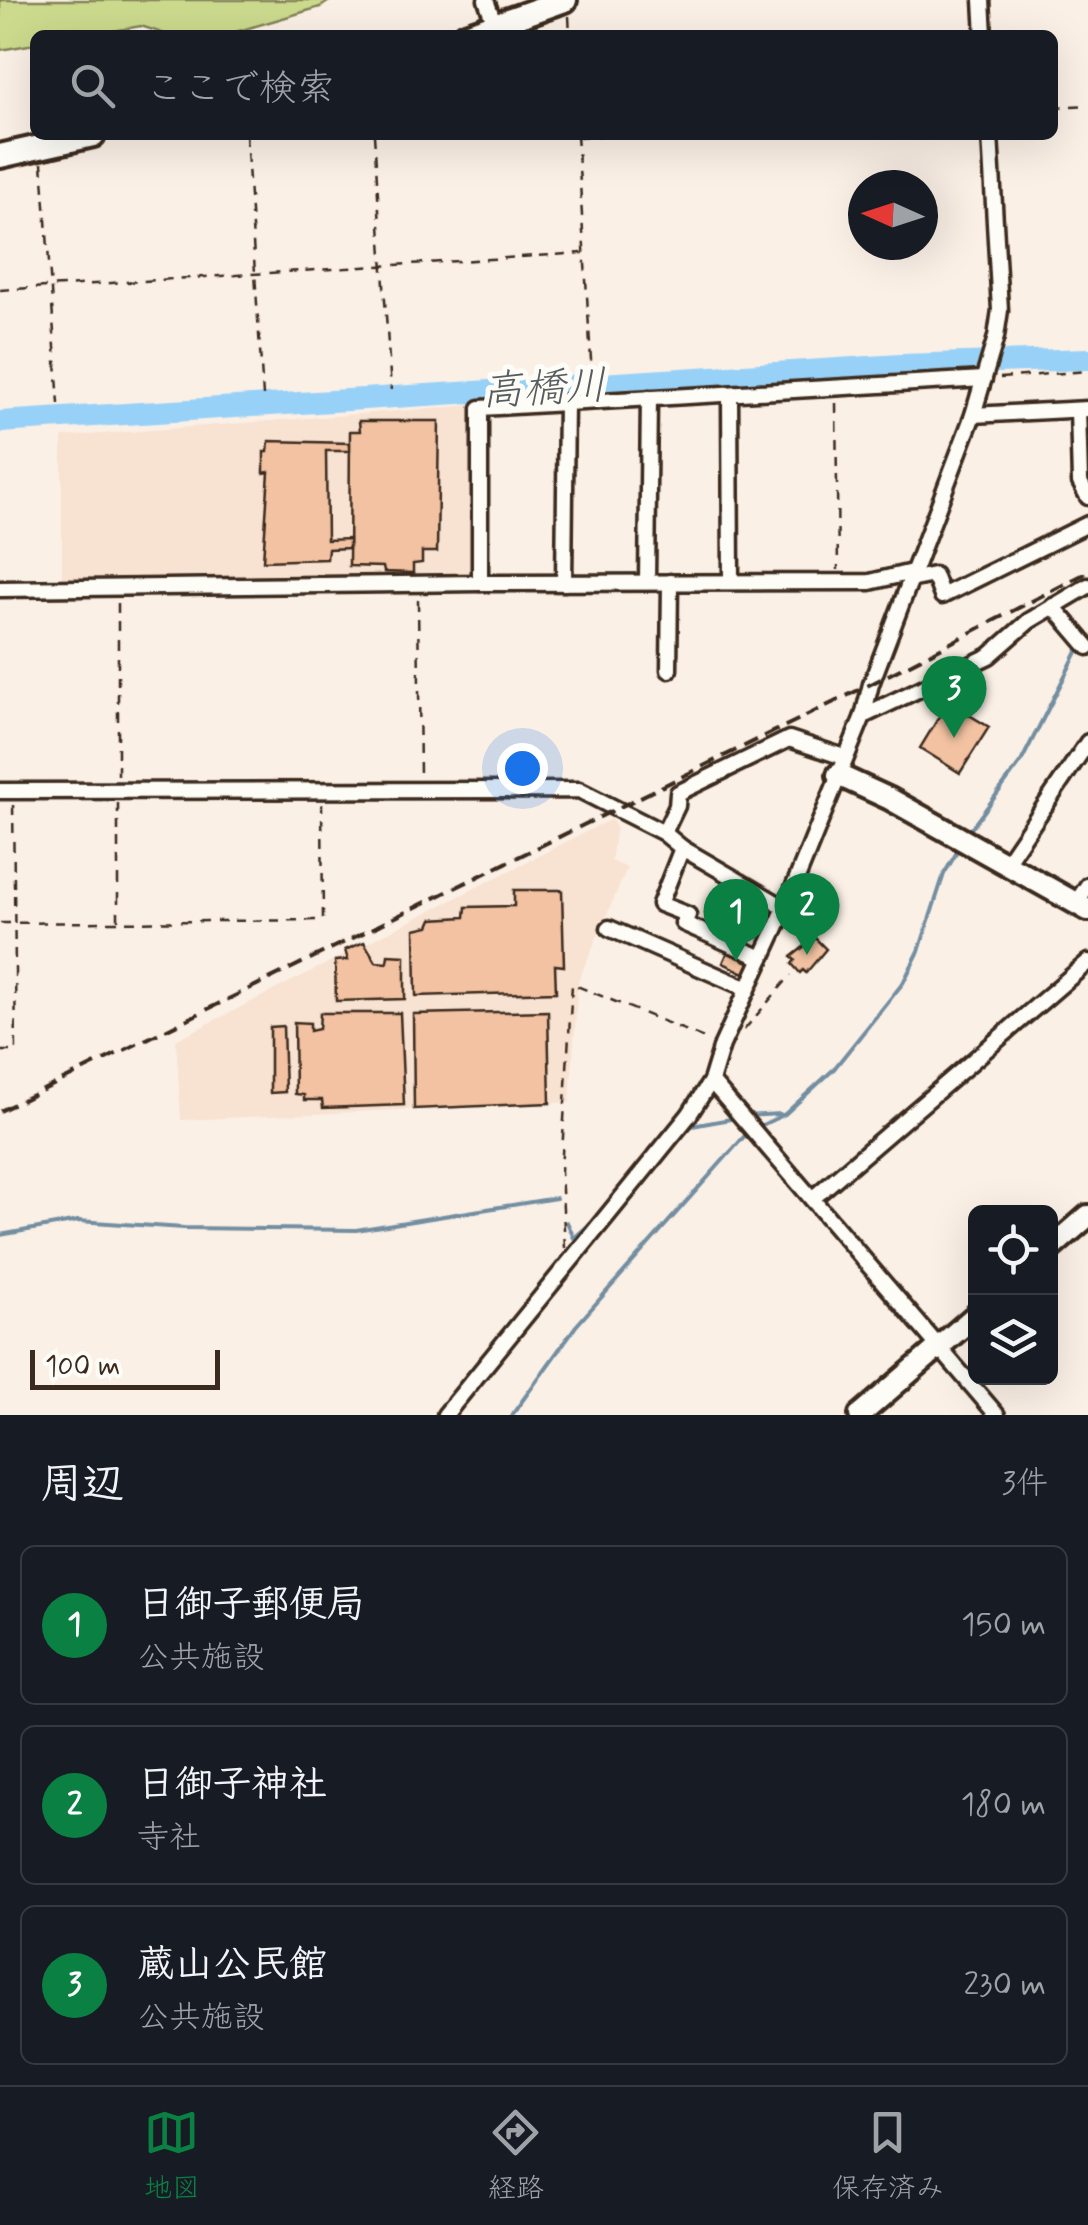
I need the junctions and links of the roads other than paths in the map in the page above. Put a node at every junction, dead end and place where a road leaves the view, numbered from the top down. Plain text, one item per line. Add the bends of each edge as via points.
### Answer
1 (486, 0) edge
2 (565, 0) edge
3 (982, 0) edge
4 (495, 25) junction
5 (480, 30) edge
6 (984, 30) edge
7 (71, 140) edge
8 (990, 140) edge
9 (0, 156) edge
10 (985, 376) junction
11 (730, 394) junction
12 (649, 398) junction
13 (566, 402) junction
14 (1083, 410) edge
15 (973, 416) junction
16 (1088, 496) edge
17 (1088, 524) edge
18 (910, 576) junction
19 (732, 581) junction
20 (647, 582) junction
21 (670, 582) junction
22 (480, 583) junction
23 (564, 583) junction
24 (1088, 586) edge
25 (0, 589) edge
26 (1054, 606) junction
27 (1083, 641) edge
28 (669, 670) dead end
29 (863, 716) junction
30 (1088, 742) edge
31 (841, 766) junction
32 (6, 792) edge
33 (664, 833) junction
34 (682, 848) junction
35 (1006, 863) junction
36 (1088, 884) edge
37 (1082, 906) edge
38 (785, 908) junction
39 (609, 928) dead end
40 (762, 958) junction
41 (1088, 962) edge
42 (748, 989) junction
43 (711, 1081) junction
44 (812, 1198) junction
45 (1088, 1216) edge
46 (1058, 1242) edge
47 (968, 1322) edge
48 (939, 1347) junction
49 (445, 1415) edge
50 (860, 1415) edge
51 (997, 1415) edge

1 - 4 street
2 - 4 main road
3 - 6 street
4 - 5 main road
7 - 9 main road
8 - 10 street via 1000,310
10 - 11 street
10 - 15 street
11 - 12 street
11 - 19 street
12 - 13 street
12 - 20 street
13 - 22 street via 480,408
13 - 23 street
14 - 15 street
14 - 16 street via 1080,482
15 - 18 street
17 - 18 street via 942,596 934,575
18 - 19 street
18 - 29 street
19 - 21 street
20 - 21 street
20 - 23 street
21 - 28 street
22 - 23 street
22 - 25 street
24 - 26 street
26 - 27 street
26 - 29 street via 988,656
29 - 31 street
30 - 35 street
31 - 33 street via 790,739 678,793
31 - 35 street
31 - 38 street
32 - 33 street via 580,790
33 - 34 street
34 - 38 street
34 - 40 street via 660,904 688,915 683,924
35 - 37 street
36 - 37 street
38 - 40 street
39 - 42 street
40 - 42 street
41 - 44 street
42 - 43 street
43 - 44 street
43 - 49 street
44 - 48 street
45 - 46 street
47 - 48 street
48 - 50 street
48 - 51 street

